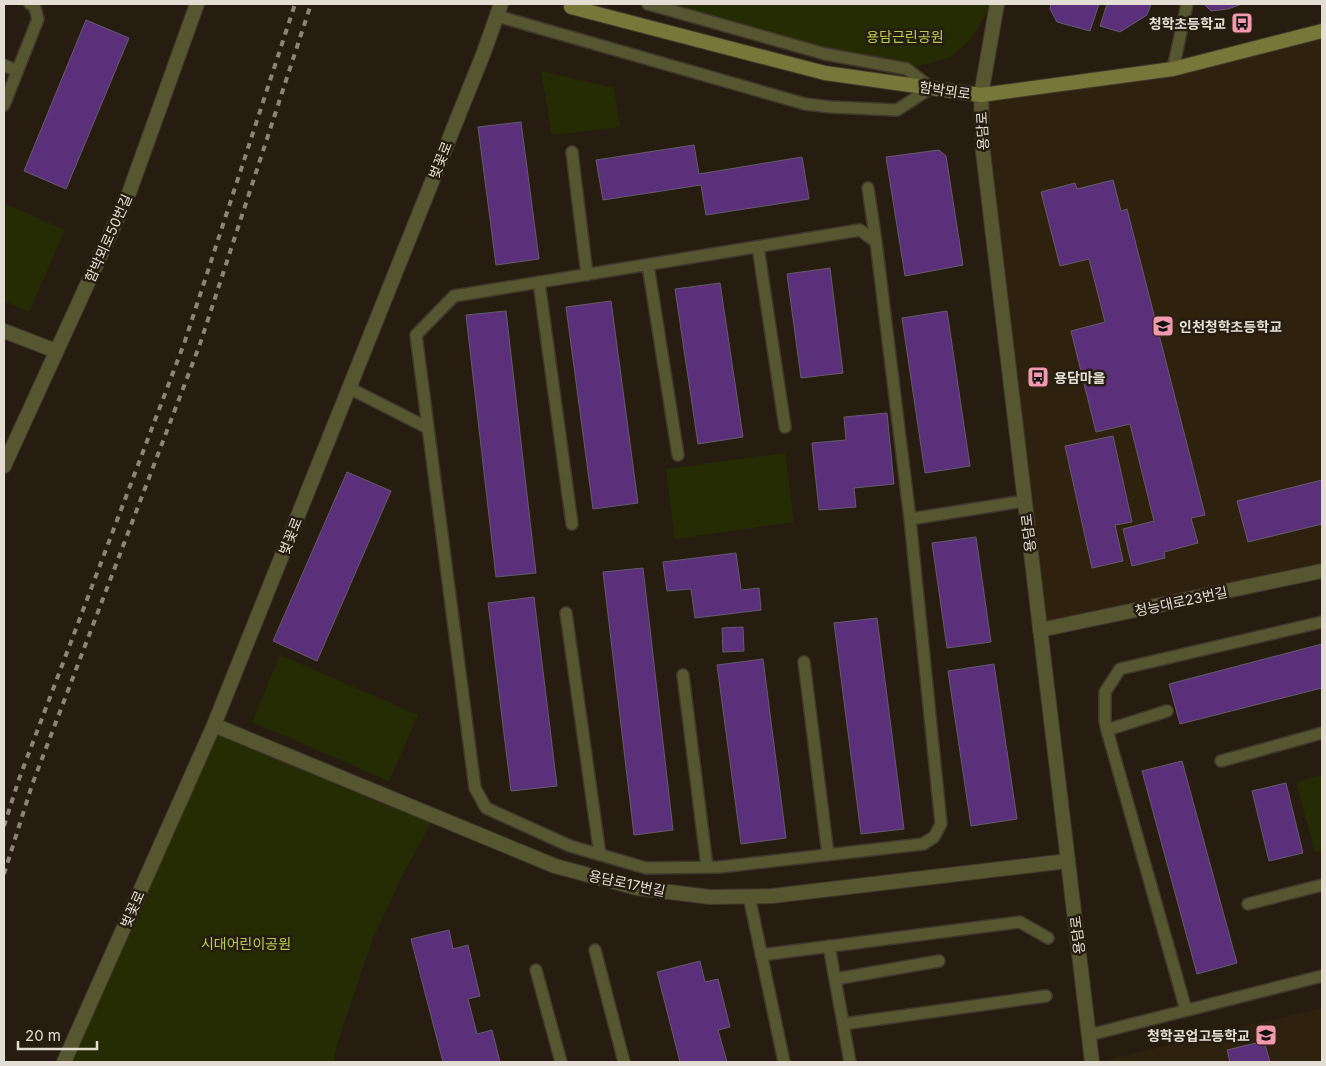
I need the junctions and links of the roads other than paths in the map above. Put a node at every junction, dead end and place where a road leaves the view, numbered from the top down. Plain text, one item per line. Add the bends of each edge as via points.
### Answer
1 (30, 4) edge
2 (197, 4) edge
3 (648, 4) edge
4 (997, 4) edge
5 (1187, 4) edge
6 (571, 7) dead end
7 (499, 10) edge
8 (1322, 31) edge
9 (4, 65) edge
10 (1173, 69) junction
11 (17, 71) junction
12 (931, 88) junction
13 (981, 95) junction
14 (4, 105) edge
15 (572, 152) dead end
16 (868, 188) dead end
17 (876, 242) junction
18 (758, 247) junction
19 (648, 265) junction
20 (587, 275) junction
21 (539, 282) junction
22 (4, 331) edge
23 (56, 351) junction
24 (349, 388) junction
25 (785, 427) dead end
26 (428, 428) junction
27 (678, 455) dead end
28 (4, 466) edge
29 (1024, 501) junction
30 (910, 519) junction
31 (572, 524) dead end
32 (1322, 571) edge
33 (566, 613) dead end
34 (1322, 622) edge
35 (1040, 630) junction
36 (804, 662) dead end
37 (683, 675) dead end
38 (1166, 711) dead end
39 (214, 725) junction
40 (1107, 730) junction
41 (1322, 733) edge
42 (1221, 761) dead end
43 (600, 855) junction
44 (828, 855) junction
45 (1068, 861) junction
46 (707, 867) junction
47 (1322, 885) edge
48 (749, 896) junction
49 (1248, 904) dead end
50 (1048, 938) dead end
51 (829, 946) junction
52 (595, 950) dead end
53 (761, 955) junction
54 (939, 961) dead end
55 (536, 970) dead end
56 (1322, 976) edge
57 (835, 979) junction
58 (1046, 996) dead end
59 (1186, 1010) junction
60 (843, 1024) junction
61 (1089, 1035) junction
62 (64, 1062) edge
63 (560, 1062) edge
64 (624, 1062) edge
65 (784, 1062) edge
66 (850, 1062) edge
67 (1092, 1062) edge

1 - 11 lane via 34,5 38,19
2 - 23 street, 함박뫼로50번길 via 129,193
3 - 12 lane via 825,54 907,69
4 - 13 street, 용담로
5 - 10 lane
6 - 12 main road, 함박뫼로 via 825,73
7 - 12 lane via 805,104 897,110
7 - 24 street, 벚꽃로
8 - 10 main road, 함박뫼로
9 - 11 lane
10 - 13 main road, 함박뫼로
11 - 14 lane
12 - 13 main road, 함박뫼로
13 - 29 street, 용담로 via 983,152
15 - 20 lane
16 - 17 lane
17 - 18 lane via 860,230
17 - 30 lane
18 - 19 lane
18 - 25 lane
19 - 20 lane
19 - 27 lane
20 - 21 lane
21 - 26 lane via 454,296 416,335
21 - 31 lane
22 - 23 street
23 - 28 street, 함박뫼로50번길
24 - 26 lane
24 - 39 street, 벚꽃로
26 - 43 lane via 475,788 486,808 570,846
29 - 30 lane
29 - 35 street, 용담로
30 - 44 lane via 941,824 934,837 923,844
32 - 35 street, 청능대로23번길
33 - 43 lane
34 - 40 lane via 1120,669 1105,692
35 - 45 street, 용담로
36 - 44 lane
37 - 46 lane
38 - 40 lane
39 - 48 street, 용담로17번길 via 555,866 637,888 710,897
39 - 62 street, 벚꽃로
40 - 59 lane
41 - 42 lane
43 - 46 lane via 646,868
44 - 46 lane
45 - 48 street, 용담로17번길 via 772,896
45 - 61 street, 용담로
47 - 49 lane
48 - 53 lane
50 - 51 lane via 1020,922
51 - 53 lane
51 - 57 lane
52 - 64 lane
53 - 65 lane
54 - 57 lane
55 - 63 lane
56 - 59 lane
57 - 60 lane
58 - 60 lane
59 - 61 lane
60 - 66 lane
61 - 67 street, 용담로

